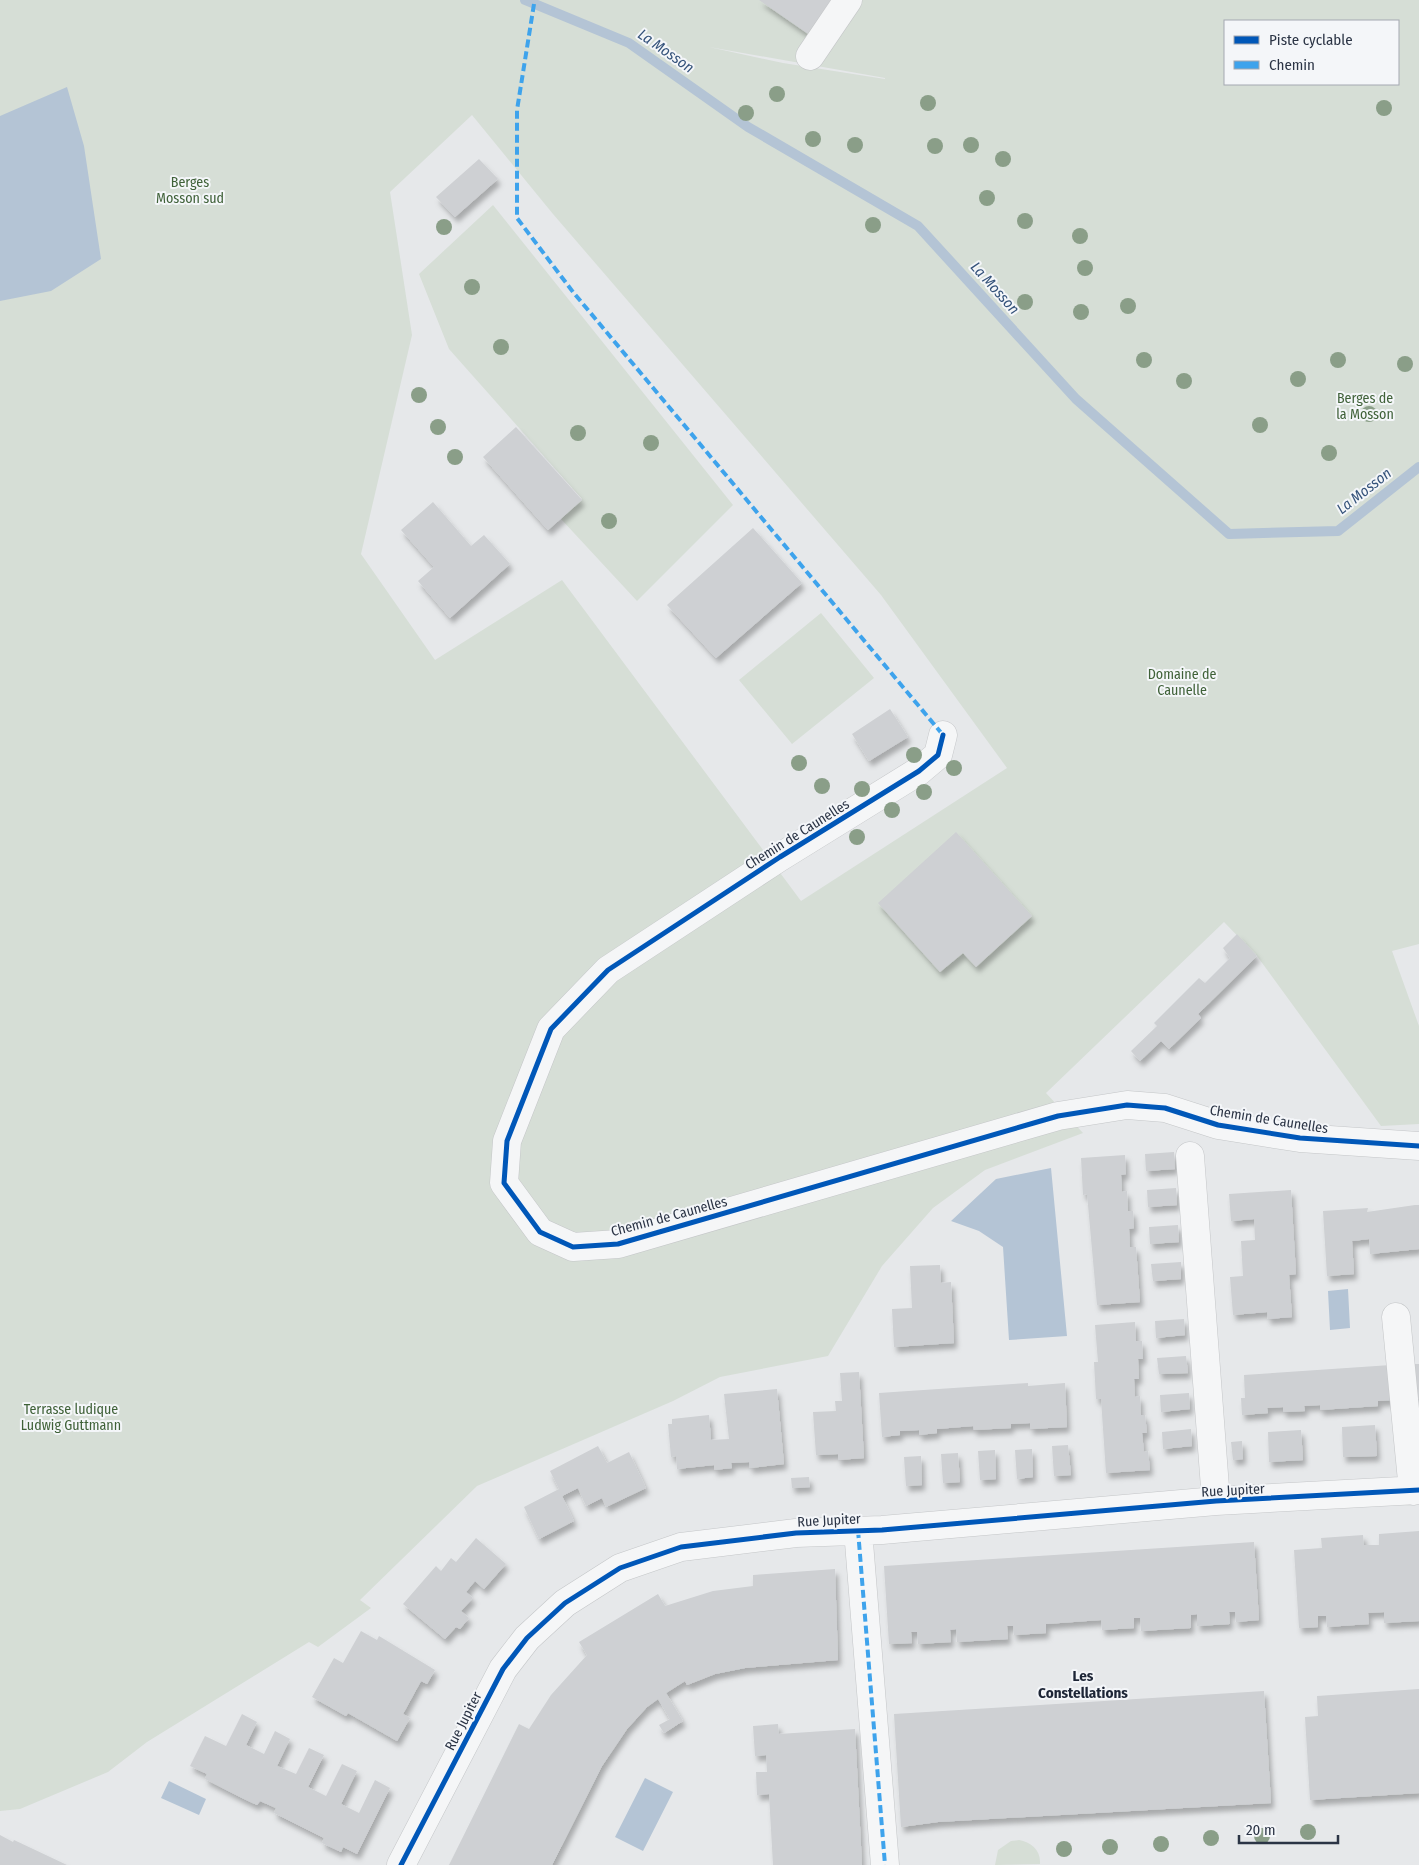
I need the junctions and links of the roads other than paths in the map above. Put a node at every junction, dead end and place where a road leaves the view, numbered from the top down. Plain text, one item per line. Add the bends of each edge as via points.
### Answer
1 (848, 0) edge
2 (810, 56) dead end
3 (943, 735) dead end
4 (1419, 1146) edge
5 (1190, 1156) dead end
6 (1396, 1317) dead end
7 (1416, 1491) edge
8 (1216, 1502) junction
9 (858, 1530) junction
10 (401, 1865) edge
11 (884, 1865) edge

1 - 2 street
3 - 4 street, Chemin de Caunelles via 938,755 920,771 780,857 608,970 551,1030 507,1141 504,1183 540,1232 573,1247 618,1244 1058,1116 1127,1105 1165,1108 1218,1125 1300,1138
5 - 8 street, Rue Jupiter
6 - 7 street
7 - 8 street, Rue Jupiter
8 - 9 street, Rue Jupiter
9 - 10 street, Rue Jupiter via 796,1533 681,1547 620,1568 565,1603 526,1638 502,1669
9 - 11 street

